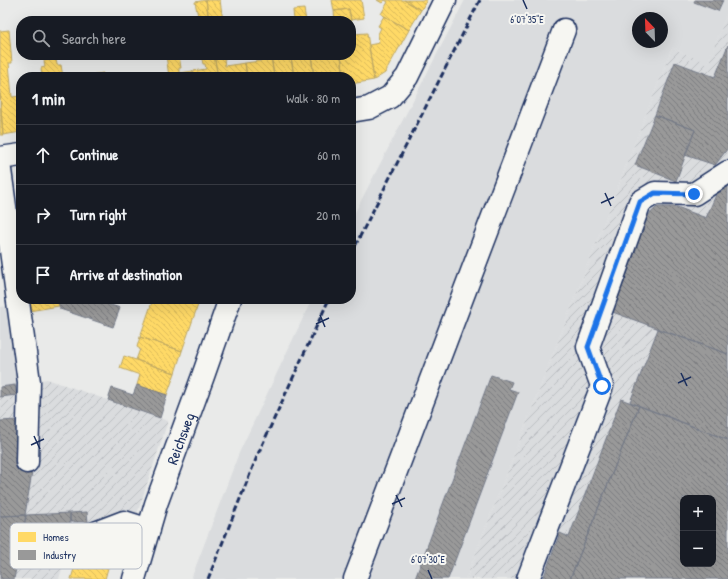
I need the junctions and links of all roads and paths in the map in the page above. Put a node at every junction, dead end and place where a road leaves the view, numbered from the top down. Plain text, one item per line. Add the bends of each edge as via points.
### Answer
1 (445, 0) edge
2 (564, 30) dead end
3 (356, 110) edge
4 (16, 156) edge
5 (0, 158) edge
6 (0, 170) edge
7 (728, 172) edge
8 (16, 291) edge
9 (18, 304) edge
10 (228, 304) edge
11 (27, 462) dead end
12 (142, 528) edge
13 (149, 530) junction
14 (142, 553) edge
15 (137, 569) edge
16 (134, 579) edge
17 (355, 579) edge
18 (528, 579) edge

1 - 3 street via 407,77 390,97 369,108
2 - 17 street
4 - 5 street
6 - 8 street
7 - 18 street via 694,194 655,193 640,202 588,347 602,386
9 - 11 street via 28,382
10 - 13 street, Reichsweg
12 - 13 street
13 - 14 street, Reichsweg
15 - 16 street, Reichsweg

